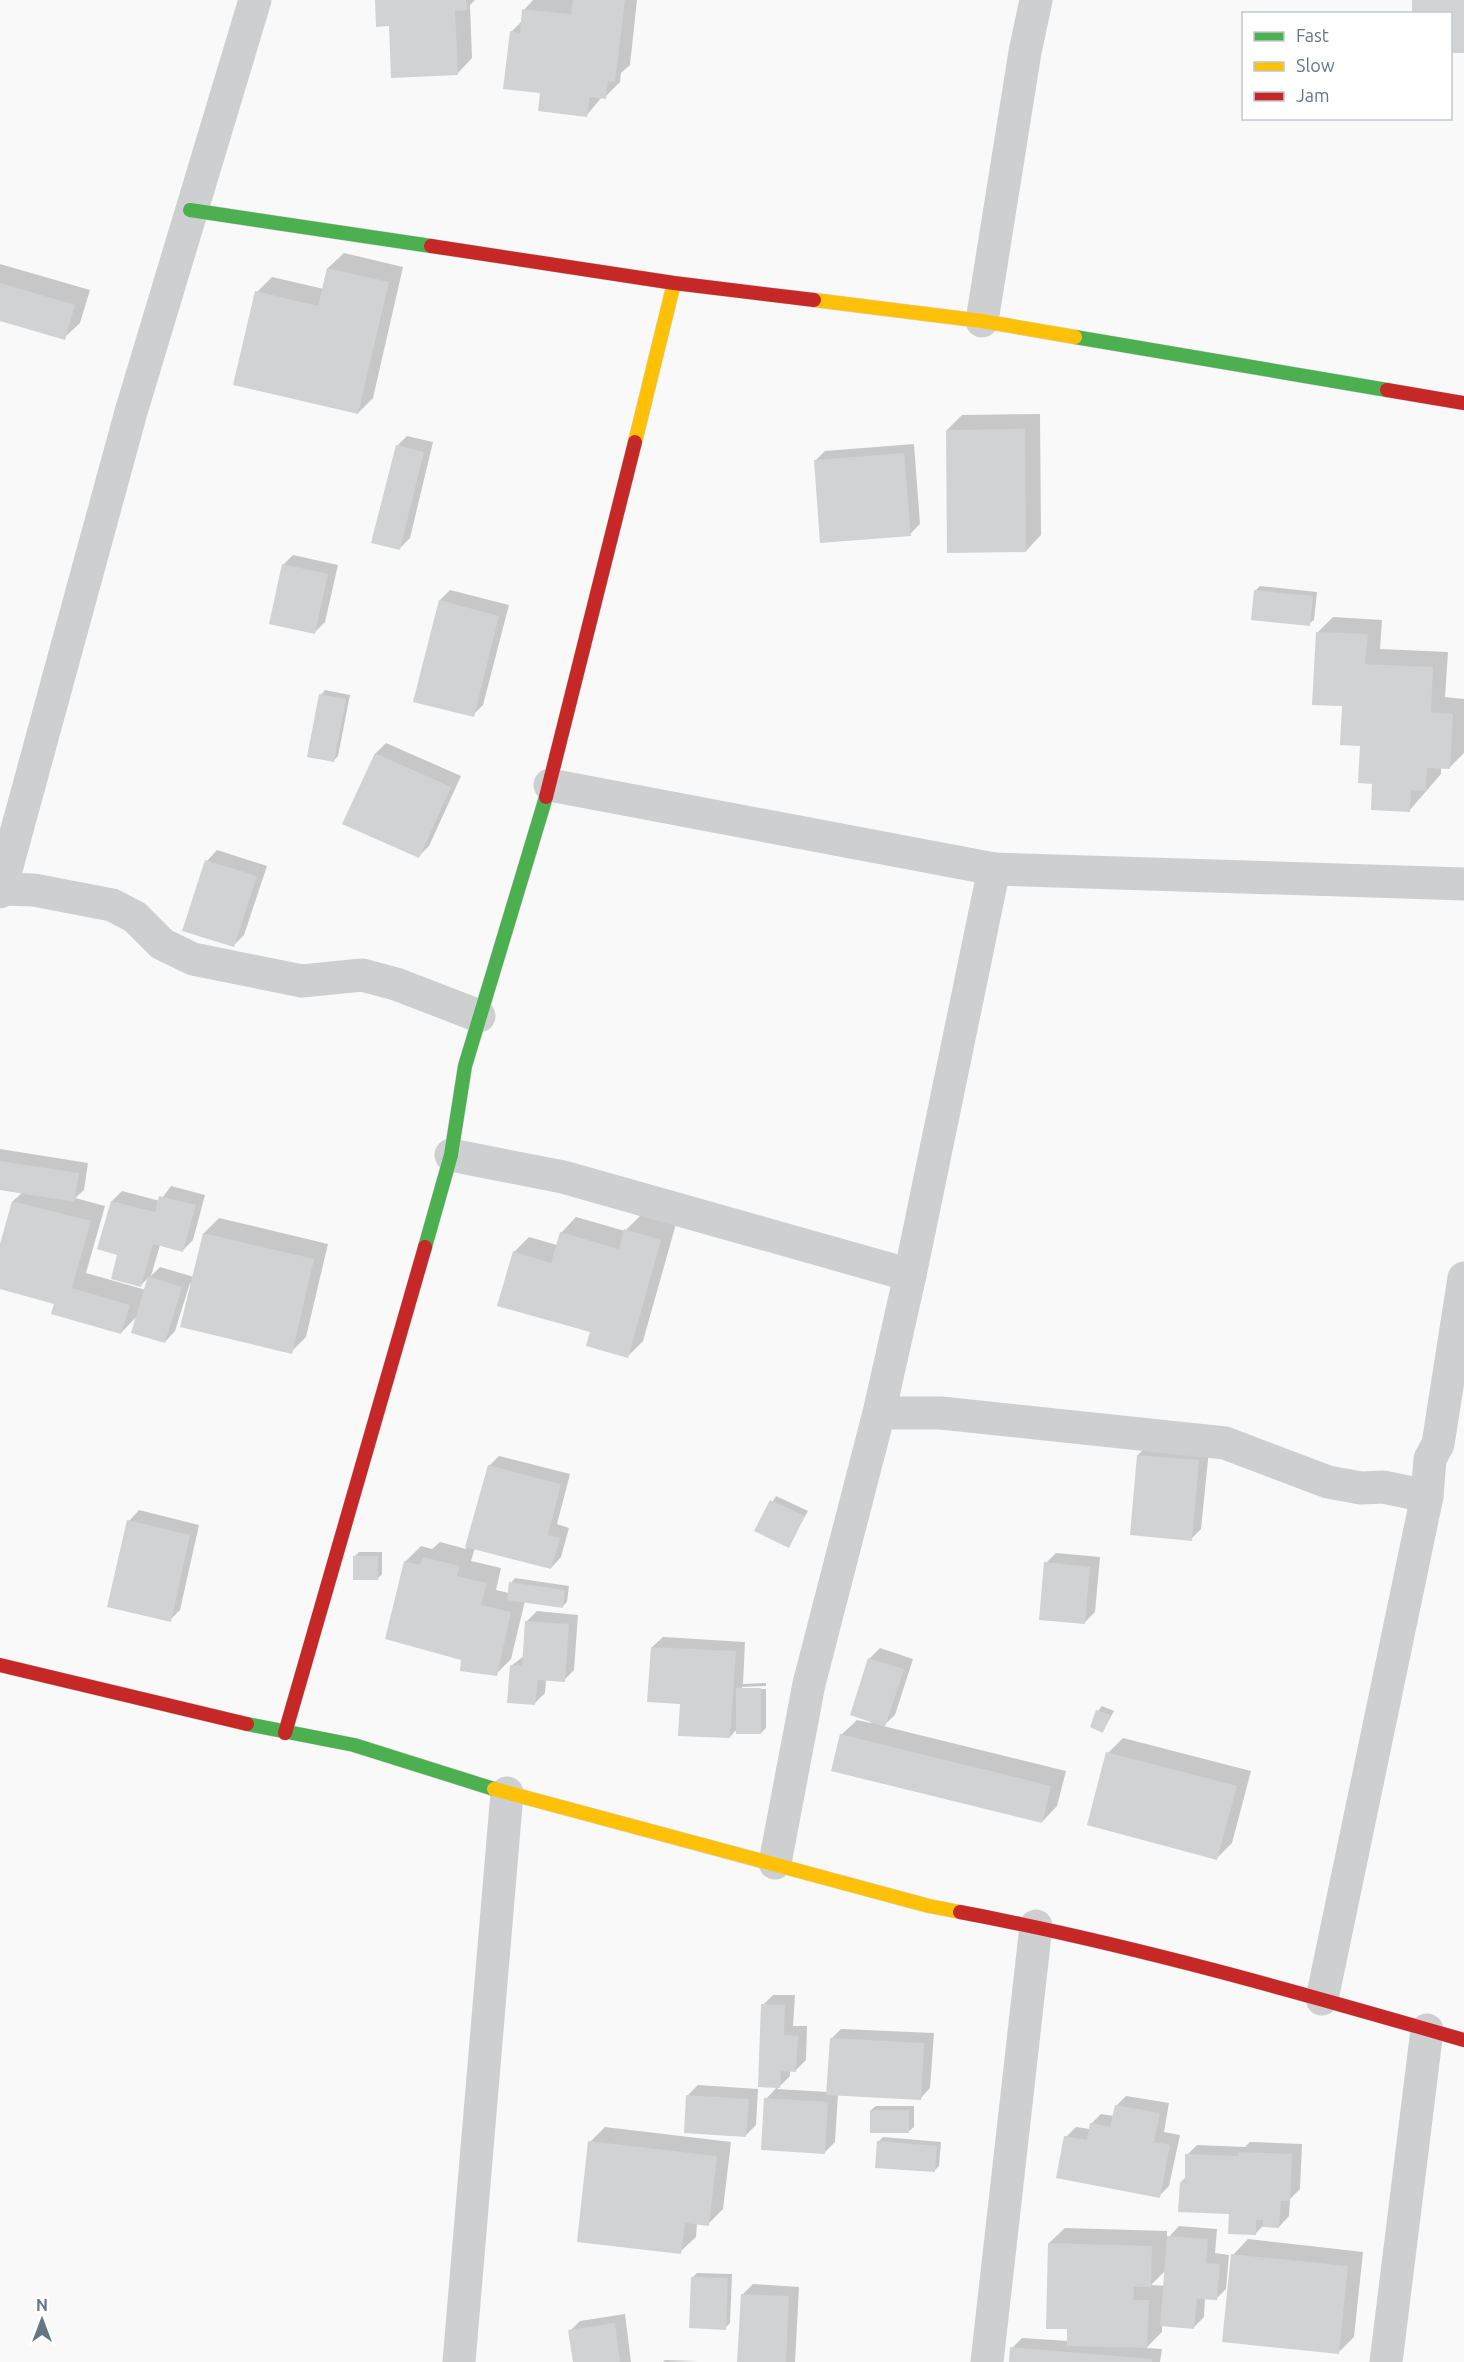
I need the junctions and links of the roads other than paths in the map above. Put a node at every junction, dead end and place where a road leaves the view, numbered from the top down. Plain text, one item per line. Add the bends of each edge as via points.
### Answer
1 (255, 0) edge
2 (1036, 0) edge
3 (190, 210) junction
4 (674, 283) junction
5 (982, 321) junction
6 (1464, 403) edge
7 (550, 785) junction
8 (994, 869) junction
9 (3, 874) edge
10 (1464, 884) edge
11 (479, 1016) junction
12 (451, 1155) junction
13 (910, 1275) junction
14 (1464, 1278) edge
15 (879, 1413) junction
16 (1451, 1447) edge
17 (1427, 1496) junction
18 (0, 1665) edge
19 (285, 1733) junction
20 (507, 1793) junction
21 (775, 1863) junction
22 (1036, 1926) junction
23 (1322, 1999) junction
24 (1427, 2030) junction
25 (1464, 2040) edge
26 (459, 2362) edge
27 (987, 2362) edge
28 (1386, 2362) edge

1 - 3 street
2 - 5 street
3 - 4 street
3 - 9 street
4 - 5 street
4 - 7 street
5 - 6 street
7 - 8 street
7 - 11 street
8 - 10 street
8 - 13 street
9 - 11 street via 34,890 112,905 135,917 162,944 193,959 302,981 362,975
11 - 12 street via 465,1066
12 - 13 street via 563,1177
12 - 19 street
13 - 15 street
14 - 16 street
15 - 17 street via 941,1413 1225,1443 1328,1482 1361,1488 1383,1486
15 - 21 street via 809,1684
16 - 17 street via 1430,1459
17 - 23 street
18 - 19 street
19 - 20 street via 354,1745
20 - 21 street
20 - 26 street
21 - 22 street via 929,1906
22 - 23 street
22 - 27 street
23 - 24 street
24 - 25 street
24 - 28 street

